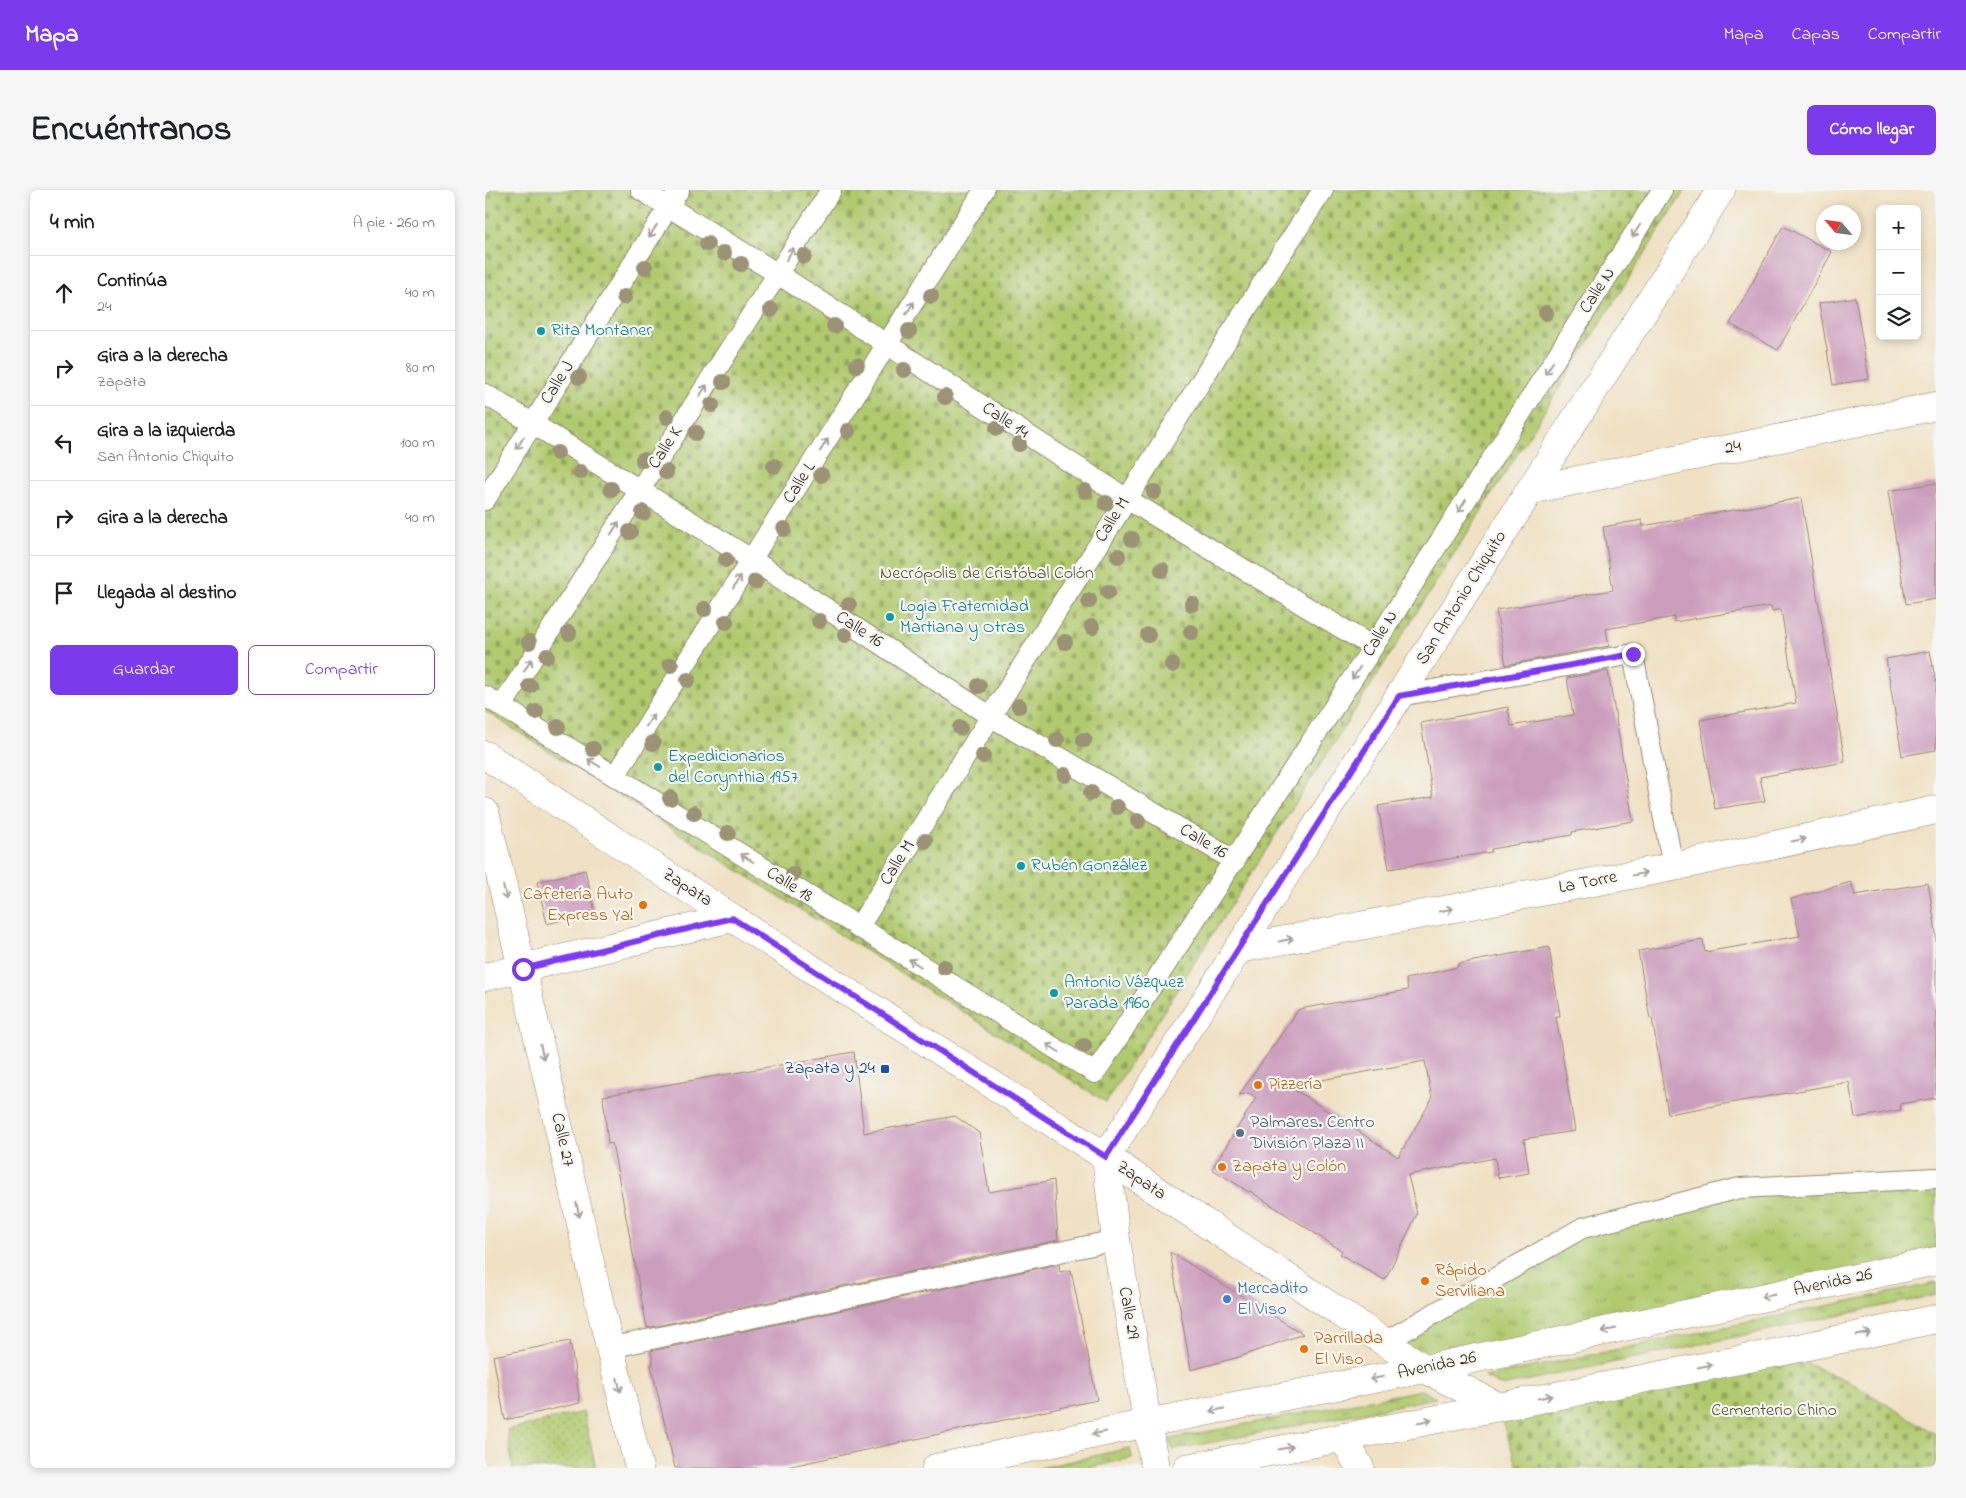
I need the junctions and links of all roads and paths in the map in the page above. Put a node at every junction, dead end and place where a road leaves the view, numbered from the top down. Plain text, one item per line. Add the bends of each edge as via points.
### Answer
1 (641, 190) edge
2 (679, 190) edge
3 (831, 190) edge
4 (984, 190) edge
5 (1323, 190) edge
6 (1662, 190) edge
7 (1721, 190) edge
8 (668, 207) junction
9 (778, 274) junction
10 (887, 345) junction
11 (485, 394) edge
12 (1936, 406) edge
13 (533, 423) junction
14 (639, 490) junction
15 (1530, 490) junction
16 (1127, 499) junction
17 (485, 500) edge
18 (751, 559) junction
19 (1373, 647) junction
20 (485, 696) edge
21 (1399, 696) junction
22 (502, 706) junction
23 (990, 716) junction
24 (485, 755) edge
25 (615, 776) junction
26 (1936, 810) edge
27 (485, 812) edge
28 (1235, 861) junction
29 (1673, 867) junction
30 (732, 918) junction
31 (858, 928) junction
32 (1238, 949) junction
33 (523, 969) junction
34 (485, 977) edge
35 (1095, 1073) joint
36 (1106, 1157) junction
37 (1936, 1178) edge
38 (1116, 1240) junction
39 (1936, 1261) edge
40 (1936, 1319) edge
41 (1385, 1342) junction
42 (609, 1348) junction
43 (1425, 1369) junction
44 (1497, 1406) junction
45 (1147, 1423) junction
46 (1343, 1437) junction
47 (639, 1468) edge
48 (936, 1468) edge
49 (1155, 1468) edge
50 (1187, 1468) edge
51 (1360, 1468) edge

1 - 8 lane, Calle 14
2 - 8 lane, Calle J
9 -> 3 lane, Calle K
10 -> 4 lane, Calle L
5 - 16 lane, Calle M
6 -> 19 lane, Calle N
7 - 15 main road, San Antonio Chiquito
8 - 9 lane, Calle 14
8 -> 13 lane, Calle J
9 - 10 lane, Calle 14
14 -> 9 lane, Calle K
10 - 16 lane, Calle 14
18 -> 10 lane, Calle L
11 - 13 lane, Calle 16
12 - 15 main road, 24
13 - 14 lane, Calle 16
13 -> 17 lane, Calle J
14 - 18 lane, Calle 16
22 -> 14 lane, Calle K
15 - 21 main road, San Antonio Chiquito
16 - 19 lane, Calle 14
16 - 23 lane, Calle M
18 - 23 lane, Calle 16
25 -> 18 lane, Calle L
19 -> 28 lane, Calle N
20 - 22 lane, Calle 18
21 - 29 lane via 1633,654
21 - 32 main road, San Antonio Chiquito
25 -> 22 lane, Calle 18
23 - 28 lane, Calle 16
23 - 31 lane, Calle M
24 - 30 main road, Zapata
31 -> 25 lane, Calle 18
29 -> 26 main road, La Torre
27 -> 33 main road, Calle 27
28 - 35 lane, Calle N
32 -> 29 main road, La Torre
30 - 33 main road
30 - 36 main road, Zapata
35 -> 31 lane, Calle 18
32 - 36 main road, San Antonio Chiquito
33 - 34 main road
33 -> 42 main road, Calle 27
36 - 38 main road, Calle 29
36 - 41 main road, Zapata
37 - 41 lane via 1740,1188 1582,1228
38 - 42 lane
38 - 45 main road, Calle 29
39 -> 43 main road, Avenida 26
44 -> 40 main road
41 - 43 main road, Zapata
42 -> 47 main road, Calle 27
43 - 44 main road, Zapata
43 -> 45 main road, Avenida 26
46 -> 44 main road
45 -> 48 main road, Avenida 26
45 - 49 main road, Calle 29
50 -> 46 main road
46 - 51 main road

